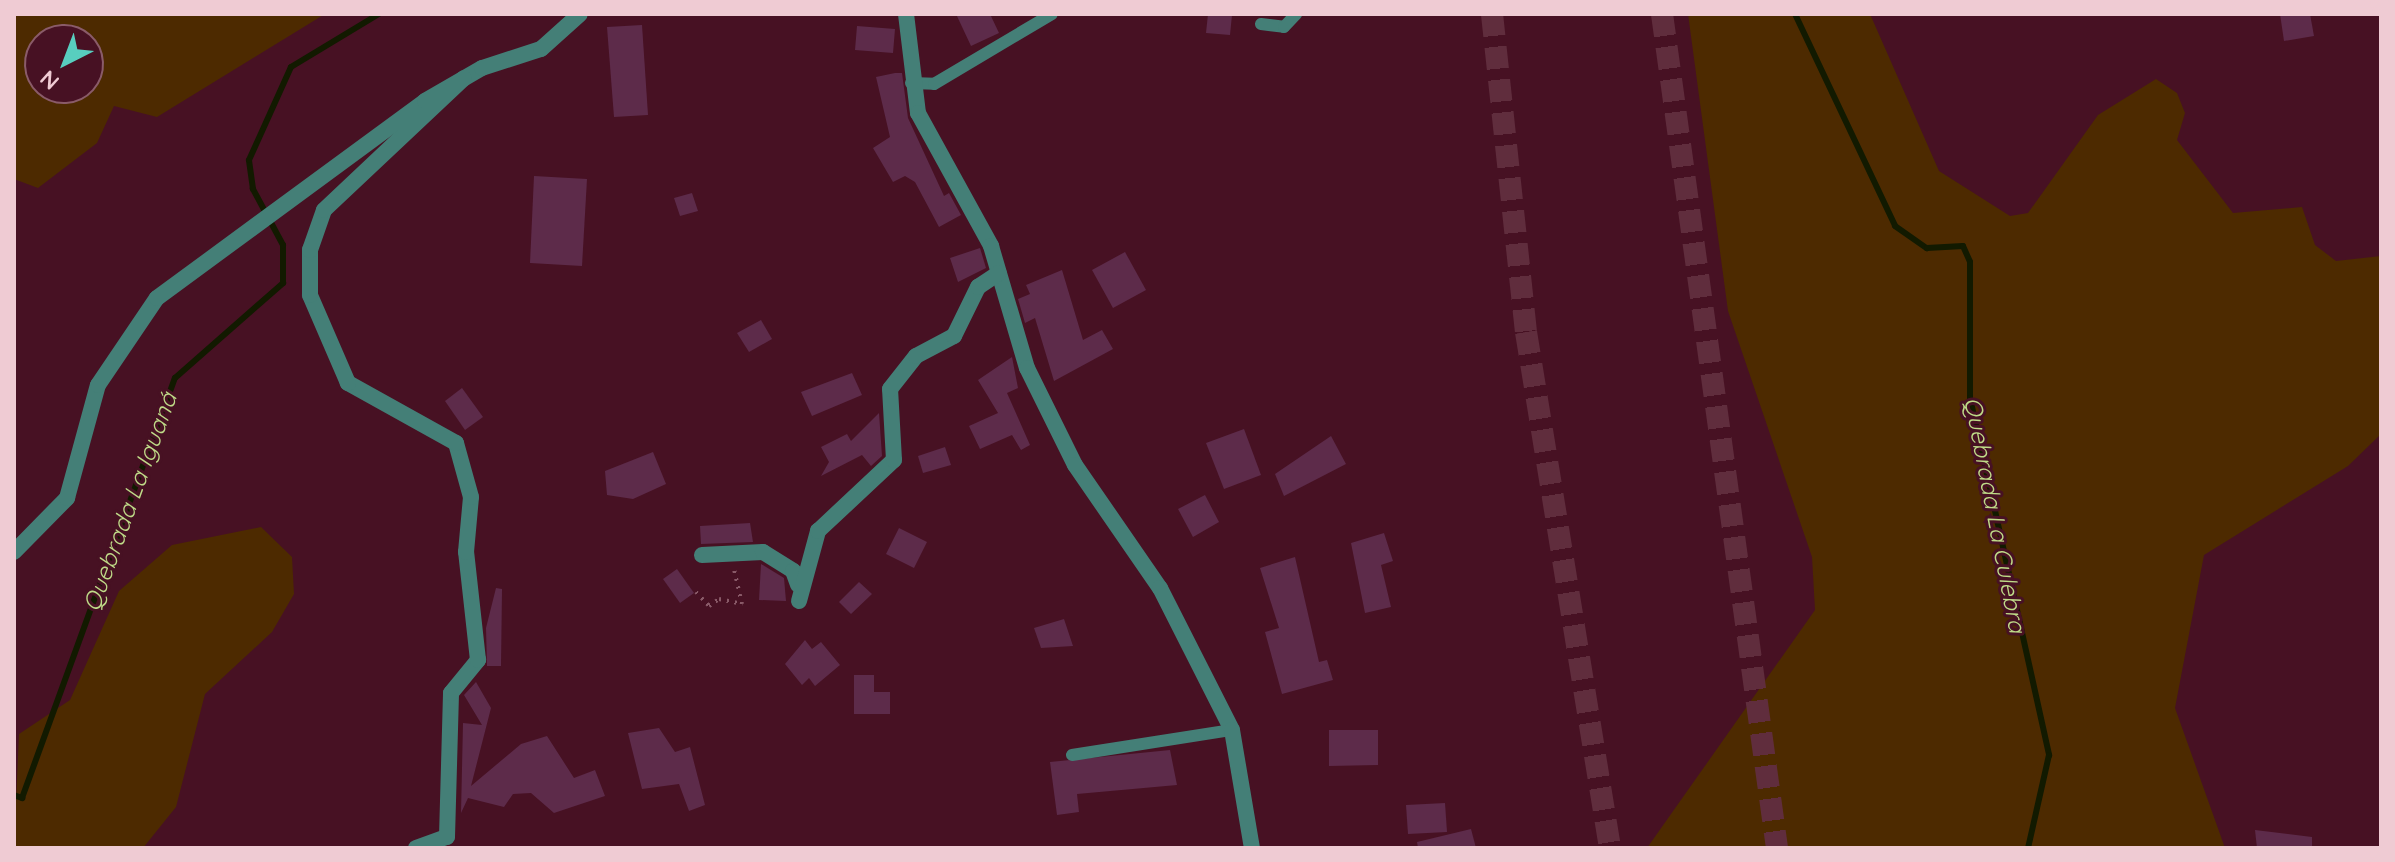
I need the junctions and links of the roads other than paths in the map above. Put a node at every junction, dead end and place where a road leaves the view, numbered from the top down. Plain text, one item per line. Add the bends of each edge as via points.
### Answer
1 (580, 14) edge
2 (906, 14) edge
3 (1052, 14) edge
4 (1296, 14) edge
5 (1261, 24) dead end
6 (464, 78) junction
7 (911, 83) junction
8 (999, 273) junction
9 (14, 552) edge
10 (702, 555) dead end
11 (1232, 730) junction
12 (1072, 755) dead end
13 (416, 848) edge
14 (1252, 848) edge

1 - 6 street via 541,49
2 - 7 street
3 - 7 lane via 934,84
4 - 5 lane via 1284,27
6 - 9 street via 203,257 157,298 98,385 75,483
6 - 13 street via 324,210 310,250 310,295 348,383 456,443 471,497 466,552 478,660 451,693 447,837
7 - 8 street via 918,113
8 - 10 street via 978,287 954,336 916,356 890,389 894,460 818,531 798,593 777,557
8 - 11 street via 1027,368 1075,465 1160,588
11 - 12 lane
11 - 14 street

